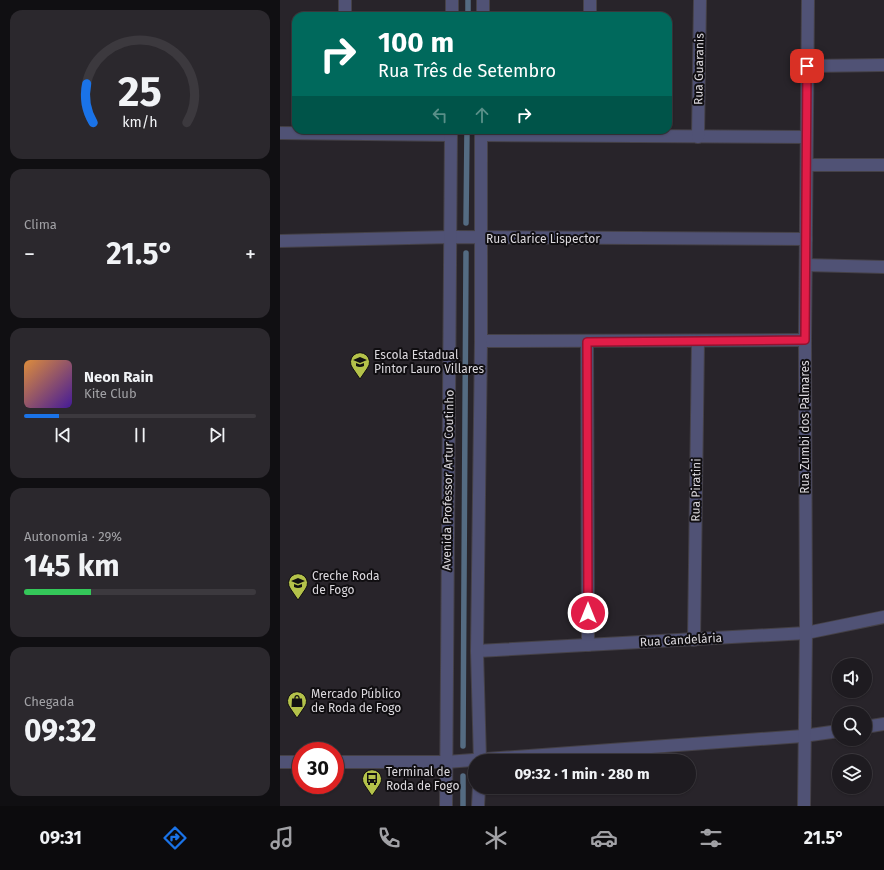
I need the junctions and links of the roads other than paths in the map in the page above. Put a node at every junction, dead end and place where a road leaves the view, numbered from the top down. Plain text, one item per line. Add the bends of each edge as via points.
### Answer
1 (345, 0) edge
2 (452, 0) edge
3 (483, 0) edge
4 (590, 0) edge
5 (700, 0) edge
6 (808, 0) edge
7 (345, 12) edge
8 (452, 12) edge
9 (483, 12) edge
10 (590, 12) edge
11 (884, 65) edge
12 (807, 66) junction
13 (280, 133) edge
14 (292, 133) edge
15 (451, 134) edge
16 (481, 134) edge
17 (610, 134) edge
18 (806, 137) junction
19 (698, 138) junction
20 (807, 165) junction
21 (884, 165) edge
22 (451, 237) junction
23 (481, 238) junction
24 (806, 239) junction
25 (280, 241) edge
26 (806, 265) junction
27 (884, 267) edge
28 (805, 340) junction
29 (481, 341) junction
30 (698, 341) junction
31 (587, 342) junction
32 (884, 617) edge
33 (806, 633) junction
34 (694, 640) junction
35 (588, 645) junction
36 (477, 651) junction
37 (884, 724) edge
38 (872, 726) edge
39 (832, 732) edge
40 (804, 736) junction
41 (480, 754) edge
42 (561, 754) edge
43 (468, 761) edge
44 (280, 762) edge
45 (292, 762) edge
46 (344, 762) edge
47 (446, 762) junction
48 (479, 794) edge
49 (446, 806) edge
50 (478, 806) edge
51 (804, 806) edge

1 - 7 street
2 - 8 street
3 - 9 street
4 - 10 street
5 - 19 street, Rua Guaranis
6 - 12 street, Rua Zumbi dos Palmares
11 - 12 street
12 - 18 street, Rua Zumbi dos Palmares
13 - 14 street
15 - 22 street, Avenida Professor Artur Coutinho
16 - 23 street
17 - 19 street
18 - 19 street
18 - 20 street, Rua Zumbi dos Palmares
20 - 21 street
20 - 24 street, Rua Zumbi dos Palmares
22 - 23 street, Rua Clarice Lispector
22 - 25 street, Rua Clarice Lispector
22 - 47 street, Avenida Professor Artur Coutinho
23 - 24 street, Rua Clarice Lispector
23 - 29 street
24 - 26 street, Rua Zumbi dos Palmares
26 - 27 street
26 - 28 street, Rua Zumbi dos Palmares
28 - 30 street
28 - 33 street, Rua Zumbi dos Palmares
29 - 31 street
29 - 36 street
30 - 31 street
30 - 34 street, Rua Piratini
31 - 35 street
32 - 33 street, Rua Candelária
33 - 34 street, Rua Candelária
33 - 40 street, Rua Zumbi dos Palmares
34 - 35 street, Rua Candelária
35 - 36 street, Rua Candelária
36 - 41 street
37 - 38 street
39 - 40 street
40 - 42 street
40 - 51 street, Rua Zumbi dos Palmares
43 - 47 street
44 - 45 street
46 - 47 street
47 - 49 street, Avenida Professor Artur Coutinho
48 - 50 street

